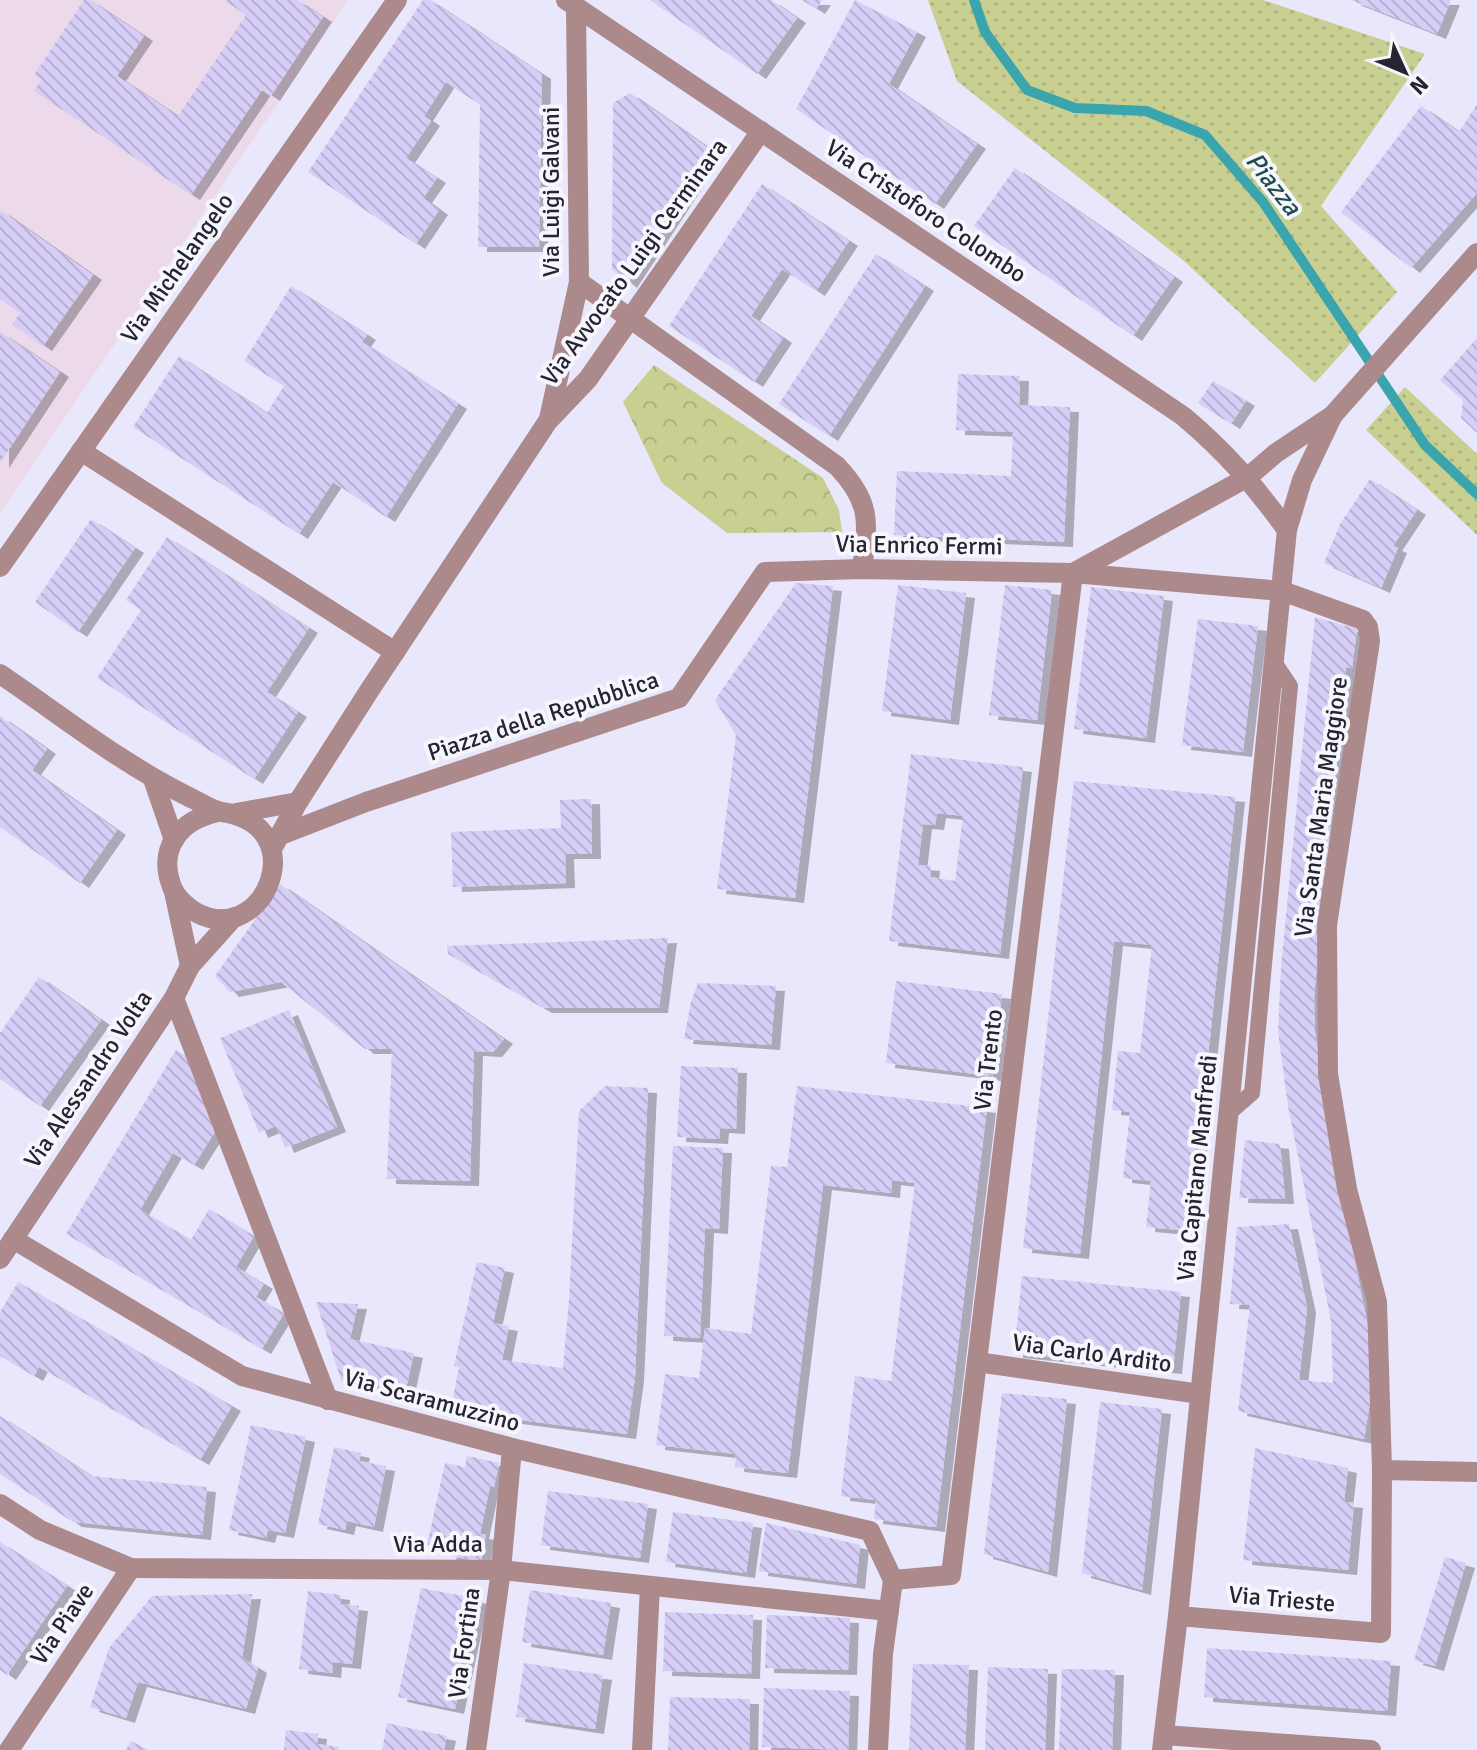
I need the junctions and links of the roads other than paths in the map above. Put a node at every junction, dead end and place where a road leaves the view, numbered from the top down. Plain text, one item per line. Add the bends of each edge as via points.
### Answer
1 (397, 0) edge
2 (571, 3) edge
3 (761, 131) junction
4 (1477, 253) edge
5 (579, 282) junction
6 (629, 318) junction
7 (1333, 415) junction
8 (548, 421) junction
9 (81, 451) junction
10 (1248, 477) junction
11 (1287, 530) junction
12 (0, 567) edge
13 (862, 569) junction
14 (765, 572) joint
15 (1073, 573) junction
16 (1282, 591) junction
17 (395, 652) junction
18 (0, 674) edge
19 (153, 779) junction
20 (298, 802) junction
21 (227, 812) junction
22 (174, 840) junction
23 (276, 842) junction
24 (174, 891) junction
25 (234, 917) junction
26 (190, 966) junction
27 (174, 998) junction
28 (13, 1239) junction
29 (0, 1259) edge
30 (977, 1362) junction
31 (1200, 1394) junction
32 (328, 1400) junction
33 (512, 1448) junction
34 (1382, 1470) junction
35 (1477, 1472) edge
36 (0, 1504) edge
37 (131, 1568) junction
38 (501, 1570) junction
39 (893, 1580) junction
40 (650, 1586) junction
41 (889, 1611) junction
42 (1178, 1616) junction
43 (1163, 1742) edge
44 (9, 1750) edge
45 (476, 1750) edge
46 (642, 1750) edge
47 (878, 1750) edge
48 (1371, 1750) edge

1 - 9 street, Via Michelangelo
2 - 3 street, Via Cristoforo Colombo
2 - 5 street, Via Luigi Galvani
3 - 6 street, Via Avvocato Luigi Cerminara
3 - 10 street, Via Cristoforo Colombo via 1183,416
4 - 7 street
5 - 6 street
5 - 8 street, Via Luigi Galvani
6 - 8 street, Via Avvocato Luigi Cerminara via 588,379
6 - 13 street via 821,453 852,481 868,522
7 - 10 street
7 - 11 street, Via Capitano Manfredi via 1302,480
8 - 17 street
9 - 12 street, Via Michelangelo
9 - 17 street
10 - 11 street, Via Cristoforo Colombo
10 - 15 street
11 - 16 street, Via Capitano Manfredi
13 - 14 street, Via Enrico Fermi
13 - 15 street, Via Enrico Fermi
14 - 23 street, Piazza della Repubblica via 679,698 366,802
15 - 16 street, Via Enrico Fermi
15 - 30 street, Via Trento
16 - 31 street, Via Capitano Manfredi
16 - 34 street, Via Santa Maria Maggiore via 1363,620 1370,641 1327,925 1328,1074 1347,1189 1377,1302
17 - 20 street
18 - 19 street
19 - 21 street
19 - 22 street
20 - 21 street
20 - 23 street
21 - 22 street via 200,816
21 - 23 street via 252,821
22 - 24 street via 168,856
23 - 25 street via 271,883 263,898
24 - 25 street via 201,915
24 - 26 street
25 - 26 street, Via Alessandro Volta
26 - 27 street, Via Alessandro Volta
27 - 28 street, Via Alessandro Volta
27 - 32 street
28 - 29 street, Via Alessandro Volta
28 - 32 street, Via Scaramuzzino via 242,1376
30 - 31 street, Via Carlo Ardito
30 - 39 street, Via Trento via 951,1575
31 - 42 street, Via Capitano Manfredi
32 - 33 street, Via Scaramuzzino
33 - 38 street, Via Fortina
33 - 39 street, Via Scaramuzzino via 870,1531
34 - 35 street
34 - 42 street, Via Trieste via 1381,1633
36 - 37 street, Via Adda via 40,1530
37 - 38 street, Via Adda
37 - 44 street, Via Piave
38 - 40 street, Via Adda
38 - 45 street, Via Fortina
39 - 41 street
40 - 41 street, Via Adda
40 - 46 street
41 - 47 street
42 - 43 street, Via Capitano Manfredi
43 - 48 street

